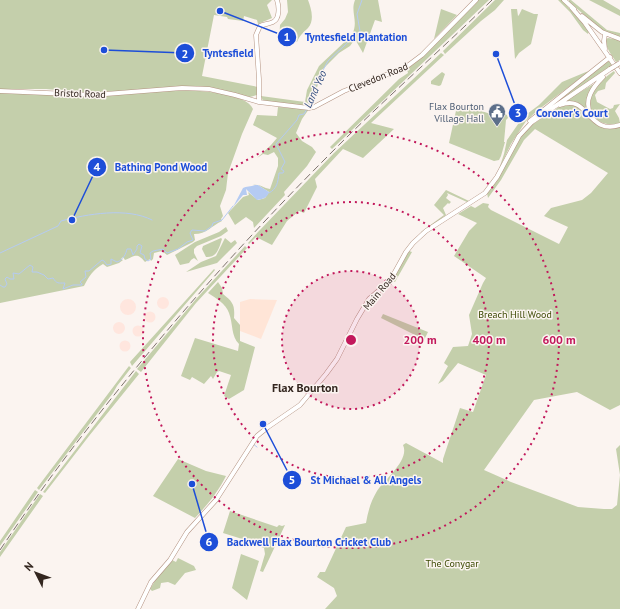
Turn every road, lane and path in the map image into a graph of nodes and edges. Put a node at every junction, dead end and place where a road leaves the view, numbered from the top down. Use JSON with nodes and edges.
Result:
{"nodes":[{"id":1,"x":277,"y":0,"type":"edge"},
{"id":2,"x":476,"y":0,"type":"edge"},
{"id":3,"x":564,"y":0,"type":"edge"},
{"id":4,"x":572,"y":8,"type":"junction"},
{"id":5,"x":597,"y":29,"type":"junction"},
{"id":6,"x":605,"y":34,"type":"junction"},
{"id":7,"x":620,"y":39,"type":"edge"},
{"id":8,"x":601,"y":46,"type":"junction"},
{"id":9,"x":606,"y":52,"type":"junction"},
{"id":10,"x":610,"y":57,"type":"junction"},
{"id":11,"x":620,"y":63,"type":"edge"},
{"id":12,"x":610,"y":69,"type":"junction"},
{"id":13,"x":620,"y":73,"type":"edge"},
{"id":14,"x":0,"y":91,"type":"edge"},
{"id":15,"x":259,"y":102,"type":"junction"},
{"id":16,"x":551,"y":109,"type":"junction"},
{"id":17,"x":595,"y":122,"type":"junction"},
{"id":18,"x":620,"y":125,"type":"edge"},
{"id":19,"x":524,"y":129,"type":"junction"},
{"id":20,"x":138,"y":609,"type":"edge"}],
"edges":[{"from":1,"to":15,"type":"main road"},
{"from":2,"to":15,"type":"main road","name":"Clevedon Road"},
{"from":3,"to":4,"type":"main road"},
{"from":4,"to":5,"type":"main road"},
{"from":4,"to":8,"type":"main road"},
{"from":5,"to":6,"type":"main road"},
{"from":5,"to":8,"type":"main road"},
{"from":6,"to":7,"type":"main road"},
{"from":6,"to":9,"type":"main road"},
{"from":8,"to":9,"type":"main road"},
{"from":9,"to":10,"type":"main road"},
{"from":10,"to":13,"type":"main road"},
{"from":10,"to":19,"type":"main road"},
{"from":11,"to":12,"type":"main road","bridge":true},
{"from":12,"to":16,"type":"main road"},
{"from":12,"to":17,"type":"main road"},
{"from":14,"to":15,"type":"main road","name":"Bristol Road"},
{"from":16,"to":17,"type":"main road"},
{"from":16,"to":19,"type":"main road"},
{"from":17,"to":18,"type":"main road"},
{"from":19,"to":20,"type":"main road","name":"Main Road"}]}
